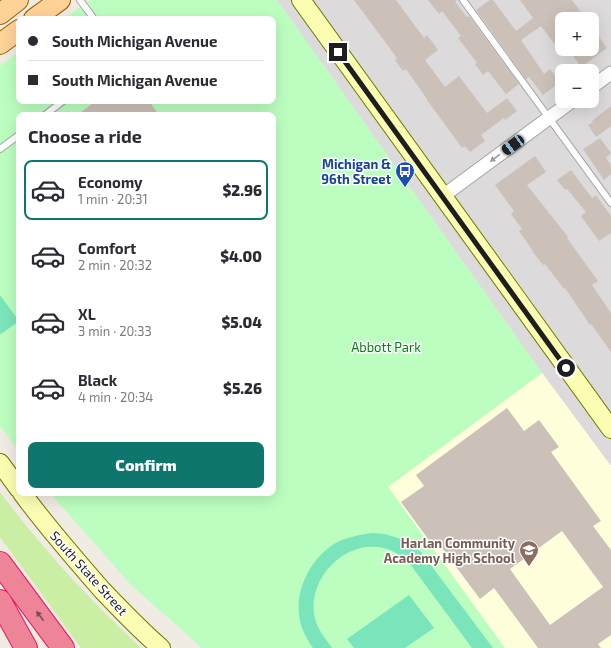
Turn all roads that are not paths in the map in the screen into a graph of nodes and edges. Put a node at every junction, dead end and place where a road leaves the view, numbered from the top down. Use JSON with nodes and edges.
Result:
{"nodes":[{"id":1,"x":18,"y":0,"type":"edge"},
{"id":2,"x":60,"y":0,"type":"edge"},
{"id":3,"x":80,"y":0,"type":"edge"},
{"id":4,"x":301,"y":0,"type":"edge"},
{"id":5,"x":463,"y":0,"type":"edge"},
{"id":6,"x":0,"y":14,"type":"edge"},
{"id":7,"x":38,"y":16,"type":"edge"},
{"id":8,"x":92,"y":16,"type":"edge"},
{"id":9,"x":611,"y":73,"type":"edge"},
{"id":10,"x":599,"y":82,"type":"edge"},
{"id":11,"x":59,"y":104,"type":"edge"},
{"id":12,"x":563,"y":108,"type":"edge"},
{"id":13,"x":49,"y":112,"type":"edge"},
{"id":14,"x":549,"y":118,"type":"junction"},
{"id":15,"x":16,"y":136,"type":"edge"},
{"id":16,"x":0,"y":149,"type":"edge"},
{"id":17,"x":443,"y":196,"type":"junction"},
{"id":18,"x":611,"y":203,"type":"edge"},
{"id":19,"x":611,"y":429,"type":"edge"},
{"id":20,"x":0,"y":463,"type":"edge"},
{"id":21,"x":16,"y":485,"type":"edge"},
{"id":22,"x":24,"y":496,"type":"edge"},
{"id":23,"x":0,"y":563,"type":"edge"},
{"id":24,"x":0,"y":601,"type":"edge"},
{"id":25,"x":26,"y":648,"type":"edge"},
{"id":26,"x":63,"y":648,"type":"edge"},
{"id":27,"x":160,"y":648,"type":"edge"}],
"edges":[{"from":1,"to":6,"type":"main road"},
{"from":2,"to":7,"type":"main road"},
{"from":3,"to":8,"type":"lane"},
{"from":4,"to":17,"type":"main road"},
{"from":5,"to":14,"type":"lane"},
{"from":9,"to":10,"type":"street"},
{"from":11,"to":13,"type":"lane"},
{"from":12,"to":14,"type":"street"},
{"from":14,"to":17,"type":"street","one_way":true},
{"from":14,"to":18,"type":"lane"},
{"from":15,"to":16,"type":"lane"},
{"from":17,"to":19,"type":"main road"},
{"from":20,"to":21,"type":"main road"},
{"from":22,"to":27,"type":"main road","name":"South State Street"},
{"from":26,"to":23,"type":"highway","one_way":true},
{"from":24,"to":25,"type":"highway"}]}
